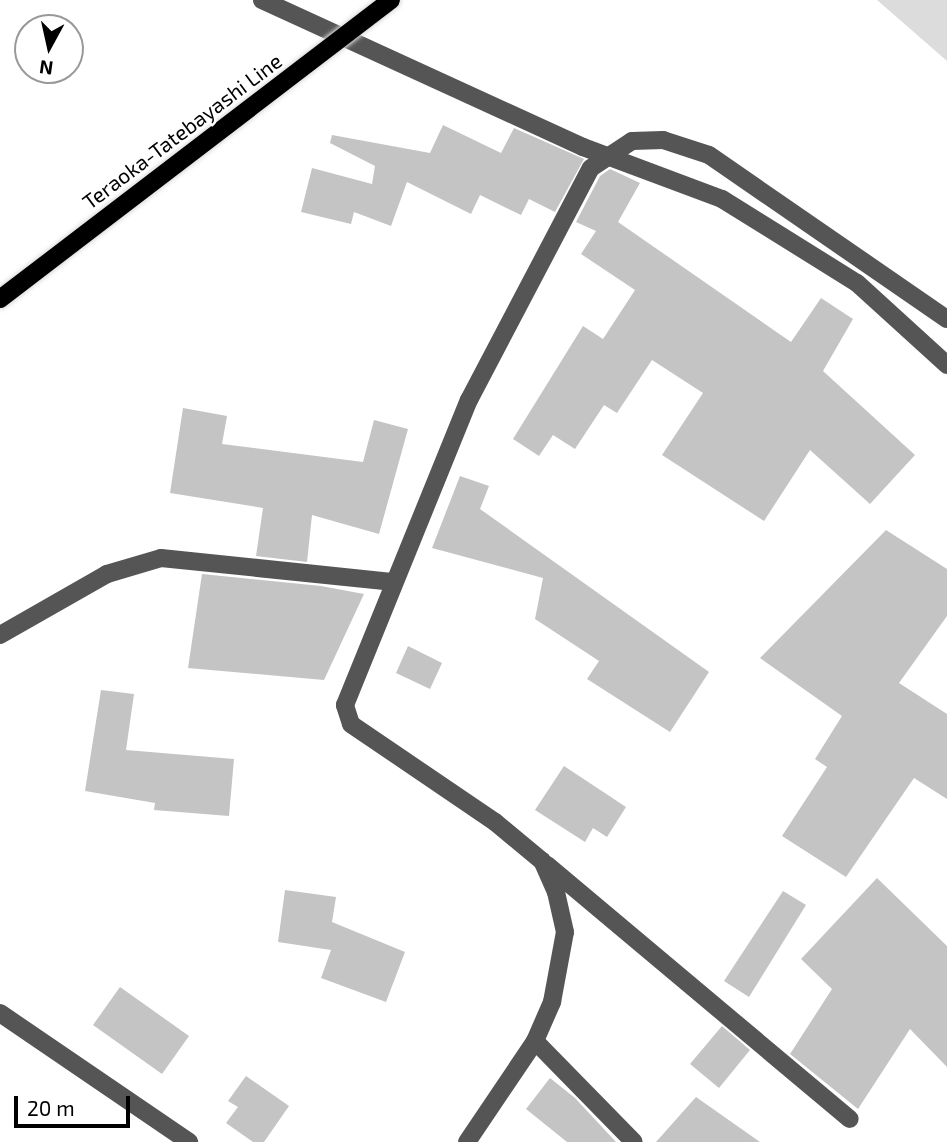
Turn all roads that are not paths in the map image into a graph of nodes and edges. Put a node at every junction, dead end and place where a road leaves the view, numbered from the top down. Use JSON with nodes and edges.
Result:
{"nodes":[{"id":1,"x":262,"y":0,"type":"edge"},
{"id":2,"x":391,"y":0,"type":"edge"},
{"id":3,"x":606,"y":156,"type":"junction"},
{"id":4,"x":0,"y":299,"type":"edge"},
{"id":5,"x":947,"y":319,"type":"edge"},
{"id":6,"x":947,"y":365,"type":"edge"},
{"id":7,"x":392,"y":582,"type":"junction"},
{"id":8,"x":0,"y":635,"type":"edge"},
{"id":9,"x":542,"y":861,"type":"junction"},
{"id":10,"x":0,"y":1013,"type":"edge"},
{"id":11,"x":535,"y":1041,"type":"junction"},
{"id":12,"x":850,"y":1119,"type":"dead end"},
{"id":13,"x":189,"y":1142,"type":"edge"},
{"id":14,"x":467,"y":1142,"type":"edge"},
{"id":15,"x":634,"y":1142,"type":"edge"}],
"edges":[{"from":1,"to":3,"type":"street"},
{"from":2,"to":4,"type":"main road","name":"Teraoka-Tatebayashi Line","bridge":true},
{"from":3,"to":5,"type":"street"},
{"from":3,"to":6,"type":"street"},
{"from":3,"to":7,"type":"street"},
{"from":7,"to":8,"type":"street"},
{"from":7,"to":9,"type":"street"},
{"from":9,"to":11,"type":"street"},
{"from":9,"to":12,"type":"street"},
{"from":10,"to":13,"type":"street"},
{"from":11,"to":14,"type":"street"},
{"from":11,"to":15,"type":"street"}]}
